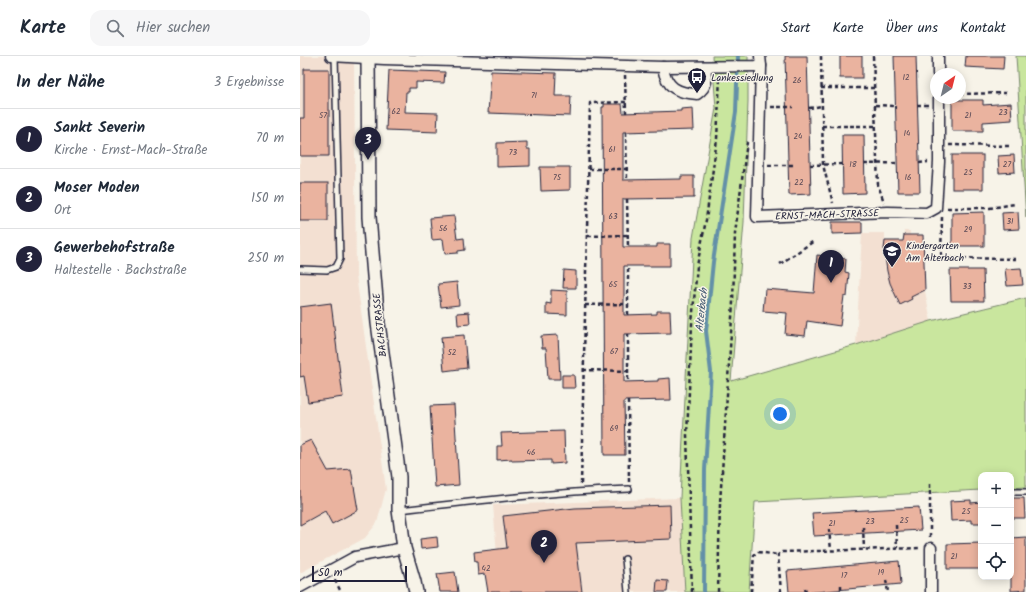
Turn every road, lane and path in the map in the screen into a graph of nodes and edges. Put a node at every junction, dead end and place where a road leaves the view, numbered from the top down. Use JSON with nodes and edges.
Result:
{"nodes":[{"id":1,"x":331,"y":56,"type":"edge"},
{"id":2,"x":335,"y":56,"type":"edge"},
{"id":3,"x":821,"y":56,"type":"edge"},
{"id":4,"x":873,"y":56,"type":"edge"},
{"id":5,"x":938,"y":56,"type":"edge"},
{"id":6,"x":368,"y":57,"type":"edge"},
{"id":7,"x":597,"y":60,"type":"edge"},
{"id":8,"x":761,"y":61,"type":"edge"},
{"id":9,"x":625,"y":66,"type":"junction"},
{"id":10,"x":663,"y":67,"type":"junction"},
{"id":11,"x":706,"y":67,"type":"junction"},
{"id":12,"x":938,"y":68,"type":"edge"},
{"id":13,"x":722,"y":69,"type":"junction"},
{"id":14,"x":821,"y":88,"type":"junction"},
{"id":15,"x":874,"y":88,"type":"junction"},
{"id":16,"x":1007,"y":93,"type":"dead end"},
{"id":17,"x":966,"y":94,"type":"edge"},
{"id":18,"x":626,"y":102,"type":"junction"},
{"id":19,"x":939,"y":104,"type":"edge"},
{"id":20,"x":875,"y":105,"type":"junction"},
{"id":21,"x":822,"y":106,"type":"junction"},
{"id":22,"x":895,"y":106,"type":"dead end"},
{"id":23,"x":760,"y":107,"type":"junction"},
{"id":24,"x":793,"y":108,"type":"dead end"},
{"id":25,"x":809,"y":108,"type":"dead end"},
{"id":26,"x":626,"y":112,"type":"dead end"},
{"id":27,"x":822,"y":126,"type":"junction"},
{"id":28,"x":876,"y":126,"type":"junction"},
{"id":29,"x":626,"y":132,"type":"dead end"},
{"id":30,"x":747,"y":136,"type":"dead end"},
{"id":31,"x":939,"y":145,"type":"junction"},
{"id":32,"x":1011,"y":146,"type":"dead end"},
{"id":33,"x":877,"y":163,"type":"junction"},
{"id":34,"x":897,"y":163,"type":"dead end"},
{"id":35,"x":842,"y":164,"type":"dead end"},
{"id":36,"x":864,"y":164,"type":"dead end"},
{"id":37,"x":766,"y":165,"type":"dead end"},
{"id":38,"x":796,"y":165,"type":"dead end"},
{"id":39,"x":810,"y":165,"type":"dead end"},
{"id":40,"x":823,"y":165,"type":"junction"},
{"id":41,"x":589,"y":169,"type":"junction"},
{"id":42,"x":626,"y":169,"type":"junction"},
{"id":43,"x":627,"y":180,"type":"dead end"},
{"id":44,"x":627,"y":199,"type":"dead end"},
{"id":45,"x":1015,"y":204,"type":"dead end"},
{"id":46,"x":939,"y":208,"type":"junction"},
{"id":47,"x":888,"y":212,"type":"junction"},
{"id":48,"x":835,"y":214,"type":"junction"},
{"id":49,"x":628,"y":235,"type":"junction"},
{"id":50,"x":588,"y":236,"type":"junction"},
{"id":51,"x":814,"y":241,"type":"dead end"},
{"id":52,"x":628,"y":247,"type":"dead end"},
{"id":53,"x":1019,"y":259,"type":"dead end"},
{"id":54,"x":780,"y":264,"type":"dead end"},
{"id":55,"x":628,"y":266,"type":"dead end"},
{"id":56,"x":300,"y":269,"type":"edge"},
{"id":57,"x":628,"y":304,"type":"junction"},
{"id":58,"x":585,"y":305,"type":"junction"},
{"id":59,"x":628,"y":314,"type":"dead end"},
{"id":60,"x":628,"y":334,"type":"dead end"},
{"id":61,"x":583,"y":370,"type":"junction"},
{"id":62,"x":628,"y":371,"type":"junction"},
{"id":63,"x":628,"y":382,"type":"dead end"},
{"id":64,"x":628,"y":401,"type":"dead end"},
{"id":65,"x":930,"y":484,"type":"dead end"},
{"id":66,"x":629,"y":489,"type":"joint"},
{"id":67,"x":581,"y":491,"type":"junction"},
{"id":68,"x":1014,"y":492,"type":"edge"},
{"id":69,"x":1026,"y":492,"type":"edge"},
{"id":70,"x":399,"y":510,"type":"junction"},
{"id":71,"x":896,"y":525,"type":"dead end"},
{"id":72,"x":863,"y":527,"type":"dead end"},
{"id":73,"x":830,"y":529,"type":"dead end"},
{"id":74,"x":404,"y":548,"type":"junction"},
{"id":75,"x":931,"y":548,"type":"junction"},
{"id":76,"x":897,"y":549,"type":"junction"},
{"id":77,"x":831,"y":550,"type":"junction"},
{"id":78,"x":864,"y":550,"type":"junction"},
{"id":79,"x":778,"y":555,"type":"junction"},
{"id":80,"x":625,"y":559,"type":"dead end"},
{"id":81,"x":886,"y":580,"type":"dead end"},
{"id":82,"x":841,"y":585,"type":"dead end"},
{"id":83,"x":300,"y":588,"type":"edge"},
{"id":84,"x":805,"y":588,"type":"dead end"},
{"id":85,"x":416,"y":592,"type":"edge"},
{"id":86,"x":628,"y":592,"type":"edge"},
{"id":87,"x":692,"y":592,"type":"edge"},
{"id":88,"x":718,"y":592,"type":"edge"},
{"id":89,"x":751,"y":592,"type":"edge"},
{"id":90,"x":781,"y":592,"type":"edge"},
{"id":91,"x":806,"y":592,"type":"edge"},
{"id":92,"x":841,"y":592,"type":"edge"},
{"id":93,"x":888,"y":592,"type":"edge"},
{"id":94,"x":931,"y":592,"type":"edge"}],
"edges":[{"from":1,"to":2,"type":"street"},
{"from":2,"to":6,"type":"street"},
{"from":2,"to":56,"type":"lane"},
{"from":3,"to":14,"type":"path"},
{"from":4,"to":15,"type":"path"},
{"from":5,"to":12,"type":"street"},
{"from":6,"to":7,"type":"street"},
{"from":6,"to":70,"type":"street","name":"BACHSTRASSE"},
{"from":7,"to":9,"type":"street"},
{"from":8,"to":13,"type":"street"},
{"from":8,"to":23,"type":"street","name":"ERNST-MACH-STRASSE"},
{"from":9,"to":10,"type":"street"},
{"from":9,"to":18,"type":"path"},
{"from":10,"to":11,"type":"street"},
{"from":10,"to":11,"type":"street"},
{"from":11,"to":13,"type":"street"},
{"from":13,"to":87,"type":"path"},
{"from":14,"to":15,"type":"path"},
{"from":14,"to":21,"type":"path"},
{"from":15,"to":20,"type":"path"},
{"from":16,"to":17,"type":"path"},
{"from":18,"to":26,"type":"path"},
{"from":18,"to":41,"type":"path"},
{"from":19,"to":31,"type":"street"},
{"from":20,"to":22,"type":"path"},
{"from":20,"to":28,"type":"path"},
{"from":21,"to":25,"type":"path"},
{"from":21,"to":27,"type":"path"},
{"from":23,"to":24,"type":"path"},
{"from":23,"to":48,"type":"street","name":"ERNST-MACH-STRASSE"},
{"from":27,"to":28,"type":"path"},
{"from":27,"to":40,"type":"path"},
{"from":28,"to":33,"type":"path"},
{"from":29,"to":42,"type":"path"},
{"from":30,"to":88,"type":"path"},
{"from":31,"to":32,"type":"path"},
{"from":31,"to":46,"type":"street"},
{"from":33,"to":34,"type":"path"},
{"from":33,"to":36,"type":"path"},
{"from":33,"to":47,"type":"path"},
{"from":35,"to":40,"type":"path"},
{"from":37,"to":38,"type":"path"},
{"from":39,"to":40,"type":"path"},
{"from":40,"to":48,"type":"path"},
{"from":41,"to":42,"type":"path"},
{"from":41,"to":50,"type":"path"},
{"from":42,"to":43,"type":"path"},
{"from":44,"to":49,"type":"path"},
{"from":45,"to":46,"type":"path"},
{"from":46,"to":47,"type":"street","name":"ERNST-MACH-STRASSE"},
{"from":46,"to":53,"type":"path"},
{"from":47,"to":48,"type":"street","name":"ERNST-MACH-STRASSE"},
{"from":49,"to":50,"type":"path"},
{"from":49,"to":52,"type":"path"},
{"from":50,"to":58,"type":"path"},
{"from":51,"to":54,"type":"path"},
{"from":55,"to":57,"type":"path"},
{"from":57,"to":58,"type":"path"},
{"from":57,"to":59,"type":"path"},
{"from":58,"to":61,"type":"path"},
{"from":60,"to":62,"type":"path"},
{"from":61,"to":62,"type":"path"},
{"from":61,"to":67,"type":"path"},
{"from":62,"to":63,"type":"path"},
{"from":64,"to":66,"type":"path"},
{"from":65,"to":75,"type":"path"},
{"from":66,"to":67,"type":"lane"},
{"from":67,"to":70,"type":"lane"},
{"from":68,"to":69,"type":"lane"},
{"from":70,"to":74,"type":"street","name":"BACHSTRASSE"},
{"from":71,"to":76,"type":"path"},
{"from":72,"to":78,"type":"path"},
{"from":73,"to":77,"type":"path"},
{"from":74,"to":83,"type":"street"},
{"from":74,"to":85,"type":"street","name":"BACHSTRASSE"},
{"from":75,"to":76,"type":"path"},
{"from":75,"to":94,"type":"street"},
{"from":76,"to":78,"type":"path"},
{"from":77,"to":78,"type":"path"},
{"from":77,"to":79,"type":"path"},
{"from":79,"to":89,"type":"path"},
{"from":79,"to":90,"type":"path"},
{"from":80,"to":86,"type":"lane"},
{"from":81,"to":93,"type":"path"},
{"from":82,"to":92,"type":"path"},
{"from":84,"to":91,"type":"path"}]}
